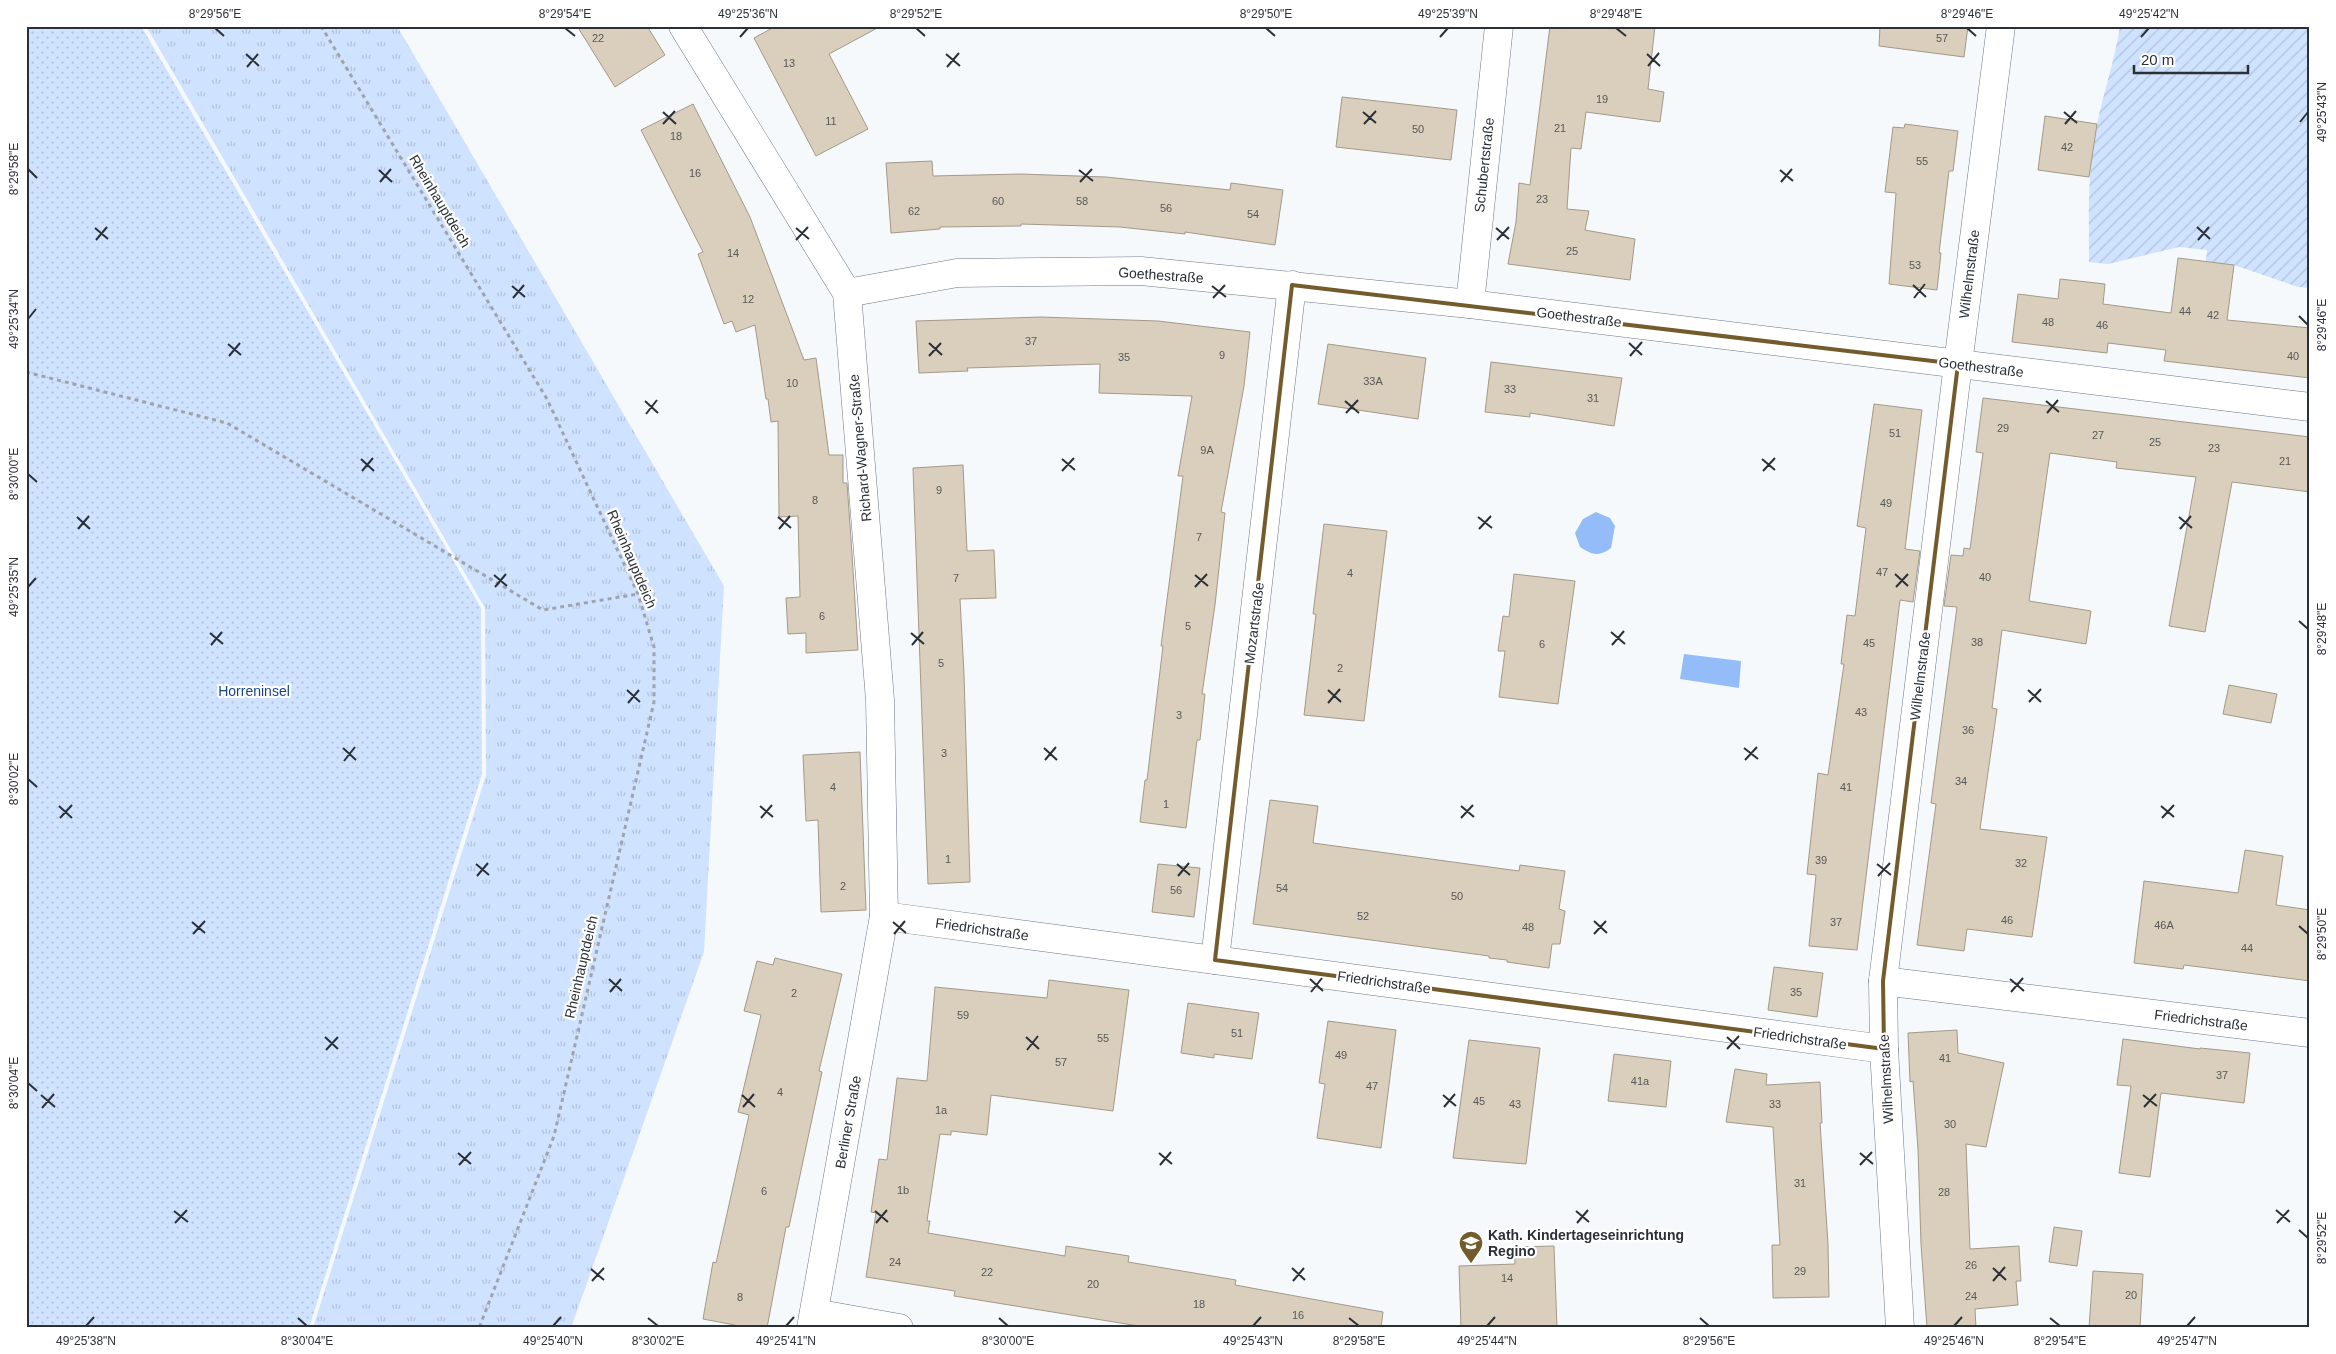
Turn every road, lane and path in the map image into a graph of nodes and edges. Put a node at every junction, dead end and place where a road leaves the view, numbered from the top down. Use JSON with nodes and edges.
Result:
{"nodes":[{"id":1,"x":321,"y":26,"type":"edge"},
{"id":2,"x":683,"y":26,"type":"edge"},
{"id":3,"x":1498,"y":26,"type":"edge"},
{"id":4,"x":2001,"y":26,"type":"edge"},
{"id":5,"x":1292,"y":285,"type":"junction"},
{"id":6,"x":847,"y":293,"type":"junction"},
{"id":7,"x":1470,"y":304,"type":"junction"},
{"id":8,"x":1958,"y":364,"type":"junction"},
{"id":9,"x":26,"y":372,"type":"edge"},
{"id":10,"x":2310,"y":407,"type":"edge"},
{"id":11,"x":638,"y":594,"type":"junction"},
{"id":12,"x":884,"y":916,"type":"junction"},
{"id":13,"x":1214,"y":960,"type":"junction"},
{"id":14,"x":1883,"y":981,"type":"junction"},
{"id":15,"x":2310,"y":1033,"type":"edge"},
{"id":16,"x":1884,"y":1049,"type":"junction"},
{"id":17,"x":813,"y":1320,"type":"edge"},
{"id":18,"x":479,"y":1328,"type":"edge"},
{"id":19,"x":899,"y":1328,"type":"edge"},
{"id":20,"x":1900,"y":1328,"type":"edge"}],
"edges":[{"from":1,"to":11,"type":"path","name":"Rheinhauptdeich"},
{"from":2,"to":6,"type":"street","name":"Richard-Wagner-Straße"},
{"from":3,"to":7,"type":"street","name":"Schubertstraße"},
{"from":4,"to":8,"type":"street","name":"Wilhelmstraße"},
{"from":5,"to":6,"type":"street","name":"Goethestraße"},
{"from":5,"to":7,"type":"street","name":"Goethestraße"},
{"from":5,"to":13,"type":"street","name":"Mozartstraße"},
{"from":6,"to":12,"type":"street","name":"Richard-Wagner-Straße"},
{"from":7,"to":8,"type":"street","name":"Goethestraße"},
{"from":8,"to":10,"type":"street","name":"Goethestraße"},
{"from":8,"to":14,"type":"street","name":"Wilhelmstraße"},
{"from":9,"to":11,"type":"path"},
{"from":11,"to":18,"type":"path","name":"Rheinhauptdeich"},
{"from":12,"to":13,"type":"street","name":"Friedrichstraße"},
{"from":12,"to":17,"type":"street","name":"Berliner Straße"},
{"from":13,"to":16,"type":"street","name":"Friedrichstraße"},
{"from":14,"to":15,"type":"street","name":"Friedrichstraße"},
{"from":14,"to":16,"type":"street","name":"Wilhelmstraße"},
{"from":16,"to":20,"type":"street","name":"Wilhelmstraße"},
{"from":17,"to":19,"type":"street"}]}
